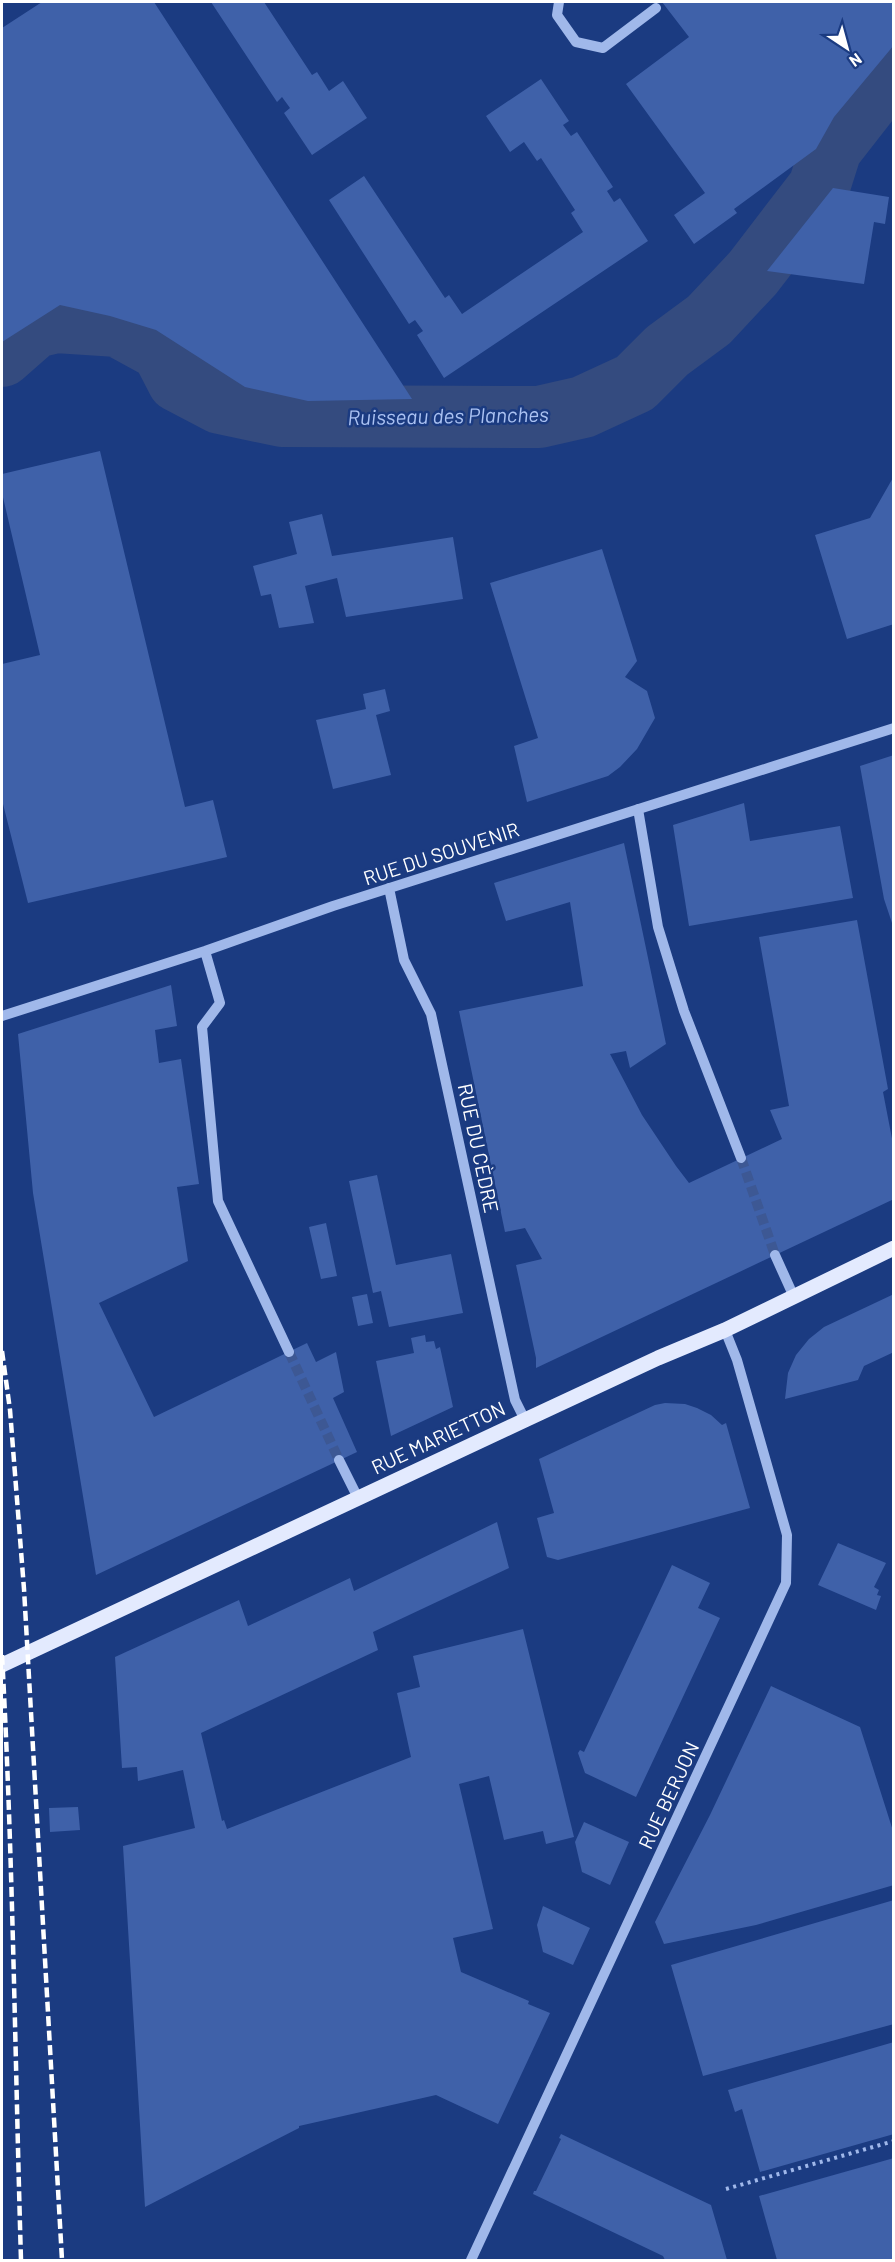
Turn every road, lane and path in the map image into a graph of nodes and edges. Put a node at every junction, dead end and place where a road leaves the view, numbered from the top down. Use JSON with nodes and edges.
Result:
{"nodes":[{"id":1,"x":559,"y":2,"type":"edge"},
{"id":2,"x":656,"y":8,"type":"dead end"},
{"id":3,"x":894,"y":728,"type":"edge"},
{"id":4,"x":638,"y":809,"type":"junction"},
{"id":5,"x":388,"y":888,"type":"junction"},
{"id":6,"x":205,"y":951,"type":"junction"},
{"id":7,"x":2,"y":1016,"type":"edge"},
{"id":8,"x":741,"y":1158,"type":"tunnel mouth"},
{"id":9,"x":894,"y":1248,"type":"edge"},
{"id":10,"x":775,"y":1255,"type":"tunnel mouth"},
{"id":11,"x":794,"y":1297,"type":"junction"},
{"id":12,"x":725,"y":1330,"type":"junction"},
{"id":13,"x":289,"y":1352,"type":"tunnel mouth"},
{"id":14,"x":525,"y":1419,"type":"junction"},
{"id":15,"x":339,"y":1460,"type":"tunnel mouth"},
{"id":16,"x":358,"y":1498,"type":"junction"},
{"id":17,"x":2,"y":1665,"type":"edge"},
{"id":18,"x":894,"y":2141,"type":"edge"},
{"id":19,"x":726,"y":2189,"type":"dead end"},
{"id":20,"x":471,"y":2260,"type":"edge"}],
"edges":[{"from":1,"to":2,"type":"street"},
{"from":3,"to":4,"type":"street","name":"RUE DU SOUVENIR"},
{"from":4,"to":5,"type":"street","name":"RUE DU SOUVENIR"},
{"from":4,"to":8,"type":"street"},
{"from":5,"to":6,"type":"street","name":"RUE DU SOUVENIR"},
{"from":5,"to":14,"type":"street","name":"RUE DU CÈDRE"},
{"from":6,"to":7,"type":"street","name":"RUE DU SOUVENIR"},
{"from":6,"to":13,"type":"street"},
{"from":9,"to":11,"type":"main road","name":"RUE MARIETTON"},
{"from":10,"to":11,"type":"street"},
{"from":11,"to":12,"type":"main road","name":"RUE MARIETTON"},
{"from":12,"to":14,"type":"main road","name":"RUE MARIETTON"},
{"from":12,"to":20,"type":"street","name":"RUE BERJON"},
{"from":14,"to":16,"type":"main road","name":"RUE MARIETTON"},
{"from":15,"to":16,"type":"street"},
{"from":16,"to":17,"type":"main road","name":"RUE MARIETTON"},
{"from":18,"to":19,"type":"path"}]}
